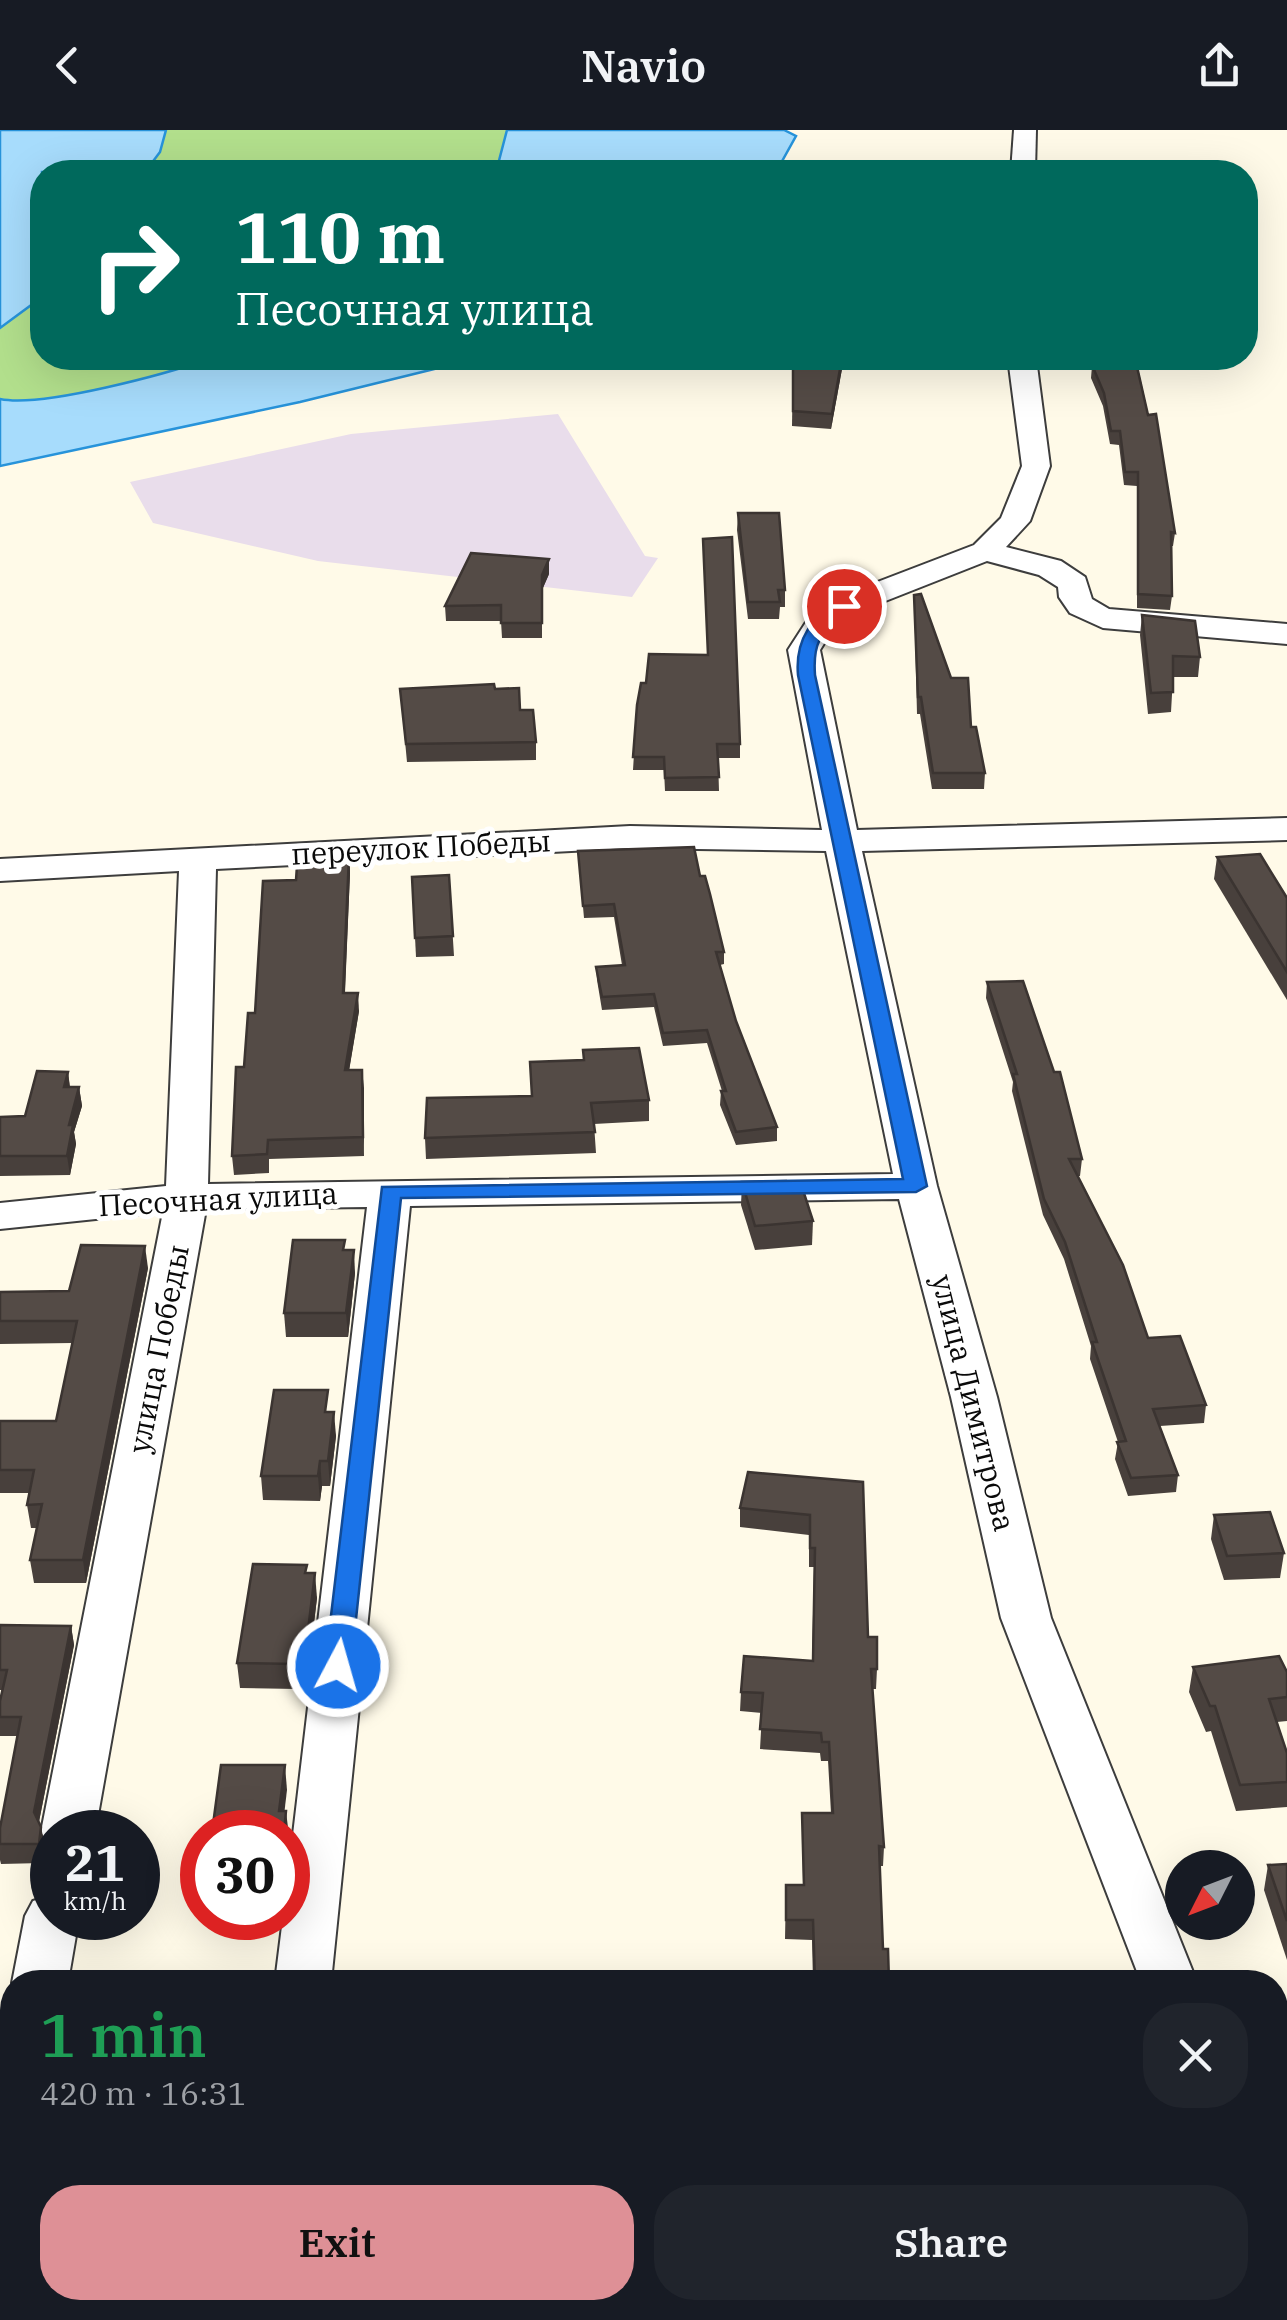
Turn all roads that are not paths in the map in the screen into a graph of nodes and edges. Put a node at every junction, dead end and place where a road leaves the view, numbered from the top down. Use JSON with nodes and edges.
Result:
{"nodes":[{"id":1,"x":1025,"y":130,"type":"edge"},
{"id":2,"x":1023,"y":160,"type":"edge"},
{"id":3,"x":1024,"y":370,"type":"edge"},
{"id":4,"x":985,"y":551,"type":"junction"},
{"id":5,"x":1287,"y":634,"type":"edge"},
{"id":6,"x":840,"y":824,"type":"junction"},
{"id":7,"x":1283,"y":834,"type":"edge"},
{"id":8,"x":198,"y":859,"type":"junction"},
{"id":9,"x":0,"y":870,"type":"edge"},
{"id":10,"x":916,"y":1186,"type":"junction"},
{"id":11,"x":390,"y":1192,"type":"junction"},
{"id":12,"x":187,"y":1197,"type":"junction"},
{"id":13,"x":0,"y":1216,"type":"edge"},
{"id":14,"x":72,"y":1810,"type":"edge"},
{"id":15,"x":48,"y":1940,"type":"edge"},
{"id":16,"x":42,"y":1970,"type":"edge"},
{"id":17,"x":304,"y":1970,"type":"edge"},
{"id":18,"x":1164,"y":1970,"type":"edge"}],
"edges":[{"from":1,"to":2,"type":"street"},
{"from":3,"to":4,"type":"street"},
{"from":4,"to":5,"type":"street"},
{"from":4,"to":6,"type":"street","name":"улица Димитрова"},
{"from":6,"to":7,"type":"street","name":"переулок Победы"},
{"from":6,"to":8,"type":"street","name":"переулок Победы"},
{"from":6,"to":10,"type":"street","name":"улица Димитрова"},
{"from":8,"to":9,"type":"street","name":"переулок Победы"},
{"from":8,"to":12,"type":"street","name":"улица Победы"},
{"from":10,"to":11,"type":"street","name":"Песочная улица"},
{"from":10,"to":18,"type":"street","name":"улица Димитрова"},
{"from":11,"to":12,"type":"street","name":"Песочная улица"},
{"from":11,"to":17,"type":"street"},
{"from":12,"to":13,"type":"street","name":"Песочная улица"},
{"from":12,"to":14,"type":"street","name":"улица Победы"},
{"from":15,"to":16,"type":"street"}]}
